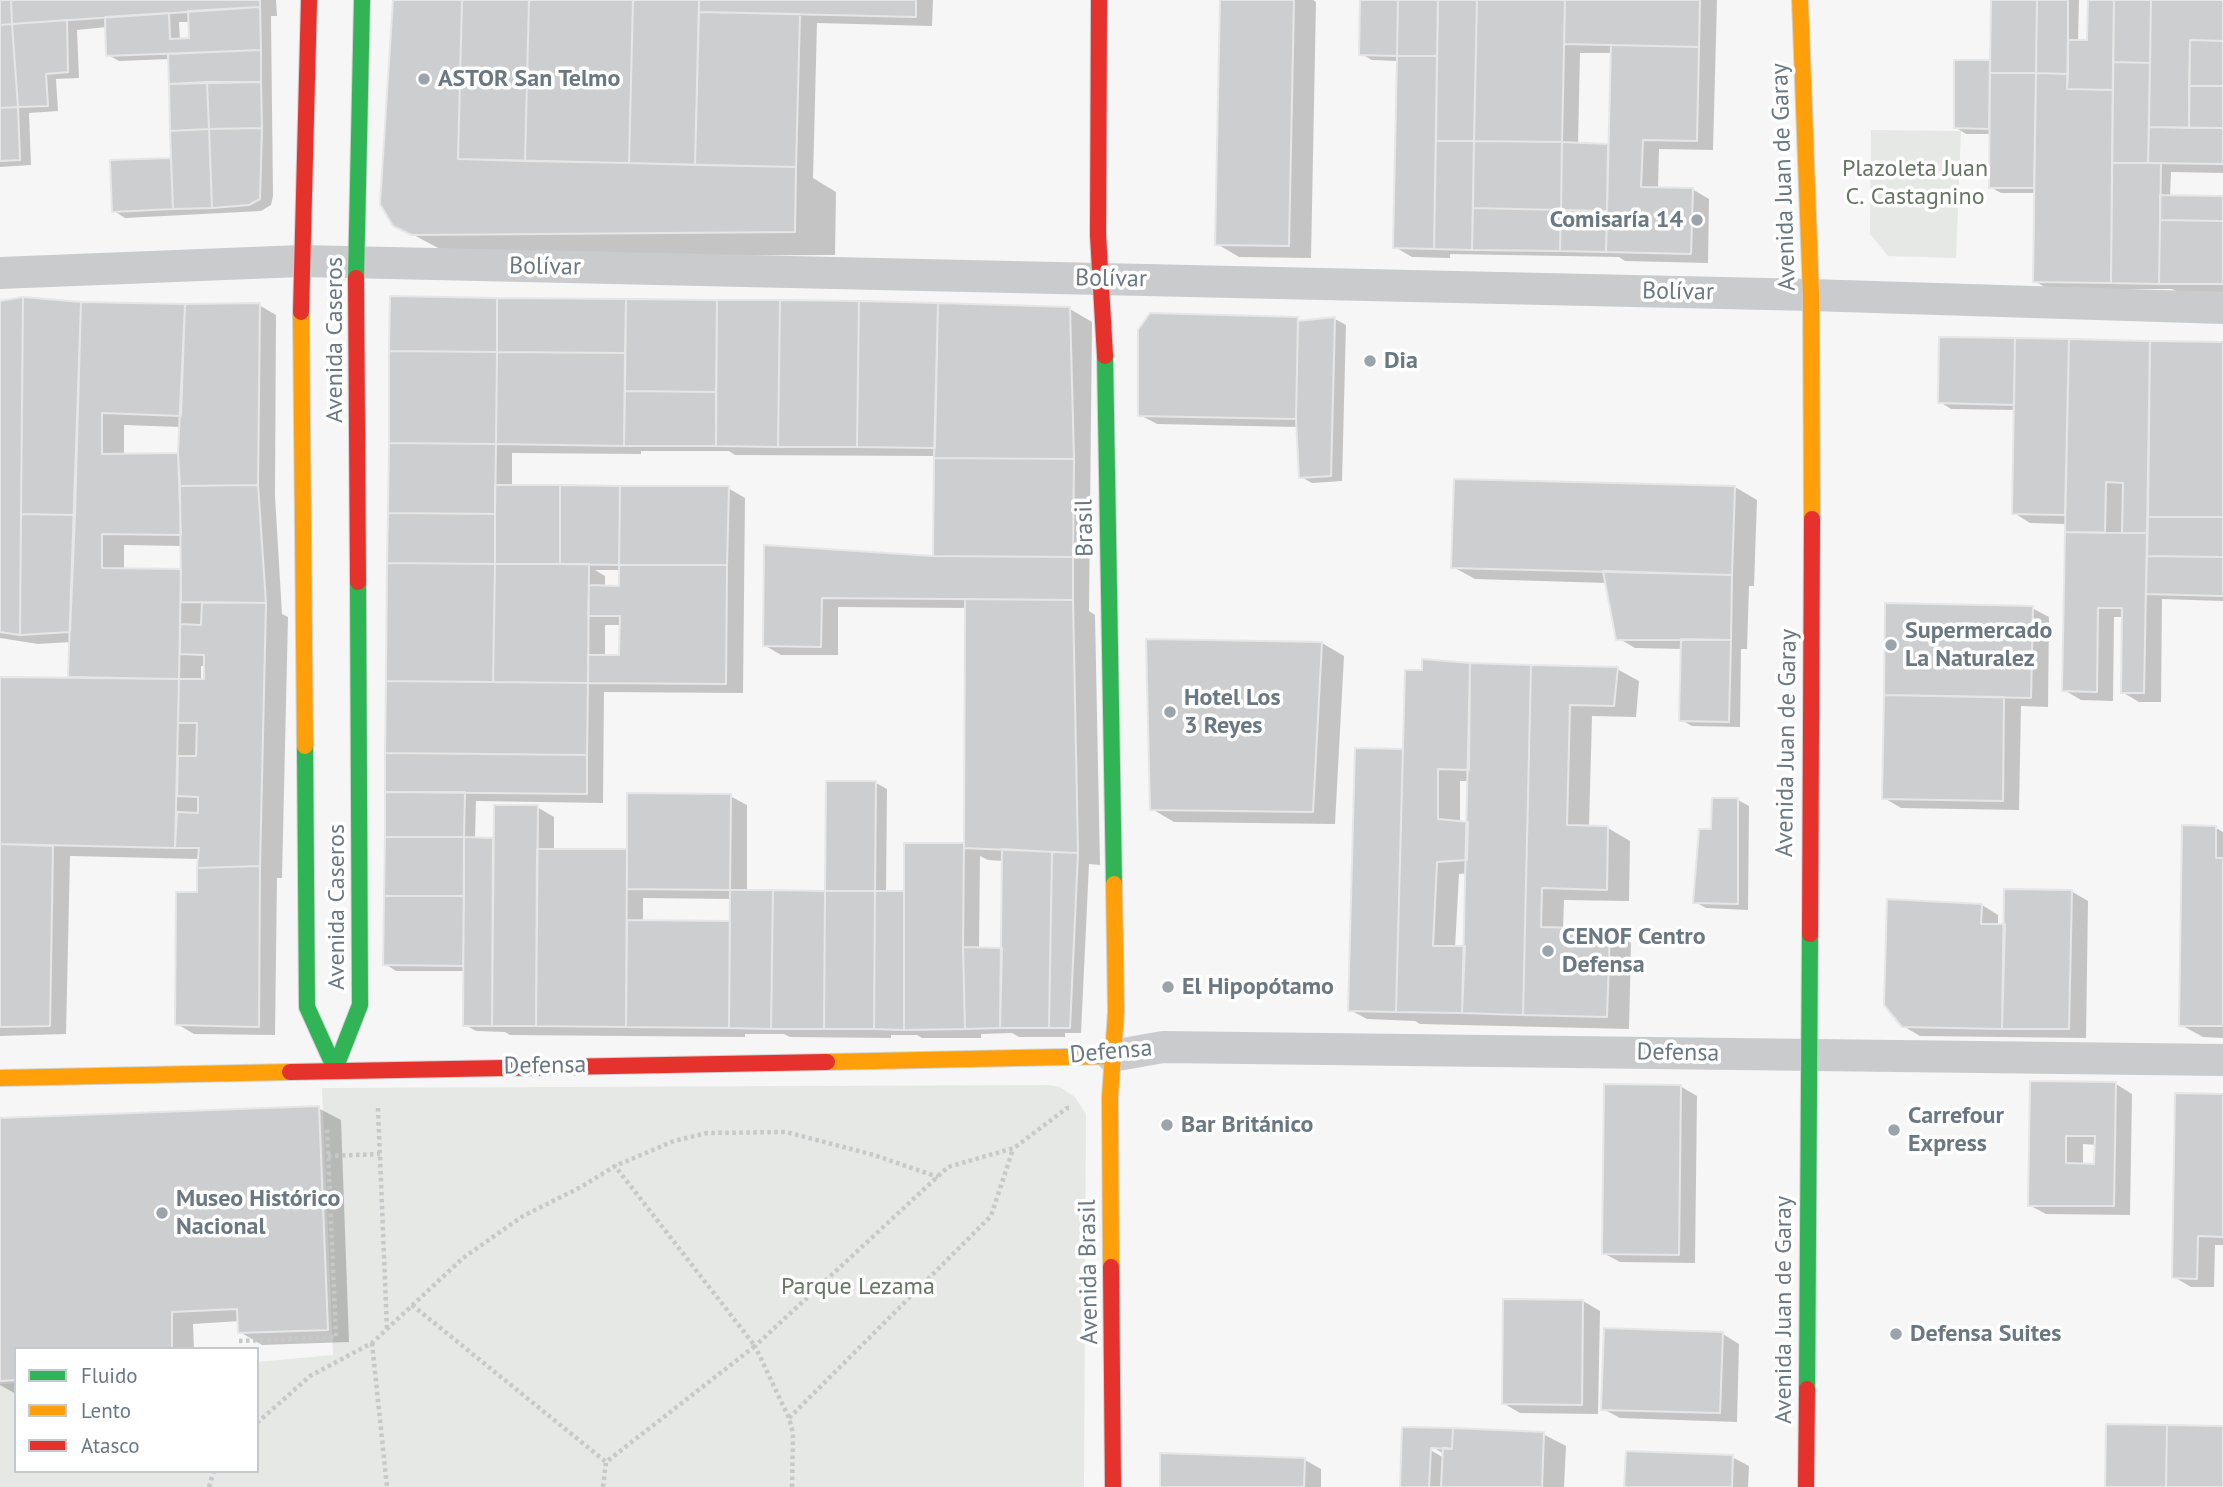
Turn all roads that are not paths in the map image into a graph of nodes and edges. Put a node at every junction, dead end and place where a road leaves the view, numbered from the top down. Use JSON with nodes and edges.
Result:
{"nodes":[{"id":1,"x":309,"y":0,"type":"edge"},
{"id":2,"x":362,"y":0,"type":"edge"},
{"id":3,"x":1099,"y":0,"type":"edge"},
{"id":4,"x":1800,"y":0,"type":"edge"},
{"id":5,"x":301,"y":261,"type":"junction"},
{"id":6,"x":356,"y":263,"type":"junction"},
{"id":7,"x":0,"y":273,"type":"edge"},
{"id":8,"x":1101,"y":279,"type":"junction"},
{"id":9,"x":1811,"y":295,"type":"junction"},
{"id":10,"x":2223,"y":308,"type":"edge"},
{"id":11,"x":1807,"y":1054,"type":"junction"},
{"id":12,"x":1112,"y":1056,"type":"junction"},
{"id":13,"x":2223,"y":1060,"type":"edge"},
{"id":14,"x":335,"y":1069,"type":"junction"},
{"id":15,"x":0,"y":1078,"type":"edge"},
{"id":16,"x":1113,"y":1487,"type":"edge"},
{"id":17,"x":1806,"y":1487,"type":"edge"}],
"edges":[{"from":1,"to":5,"type":"main road","name":"Avenida Caseros"},
{"from":2,"to":6,"type":"main road","name":"Avenida Caseros"},
{"from":3,"to":8,"type":"main road","name":"Brasil"},
{"from":4,"to":9,"type":"main road","name":"Avenida Juan de Garay"},
{"from":5,"to":6,"type":"street","name":"Bolívar"},
{"from":5,"to":7,"type":"street","name":"Bolívar"},
{"from":5,"to":14,"type":"main road","name":"Avenida Caseros"},
{"from":6,"to":8,"type":"street","name":"Bolívar"},
{"from":6,"to":14,"type":"main road","name":"Avenida Caseros"},
{"from":8,"to":9,"type":"street","name":"Bolívar"},
{"from":8,"to":12,"type":"main road","name":"Brasil"},
{"from":9,"to":10,"type":"street","name":"Bolívar"},
{"from":9,"to":11,"type":"main road","name":"Avenida Juan de Garay"},
{"from":11,"to":12,"type":"street","name":"Defensa"},
{"from":11,"to":13,"type":"street","name":"Defensa"},
{"from":11,"to":17,"type":"main road","name":"Avenida Juan de Garay"},
{"from":12,"to":14,"type":"main road","name":"Defensa"},
{"from":12,"to":16,"type":"main road","name":"Avenida Brasil"},
{"from":14,"to":15,"type":"main road","name":"Defensa"}]}
